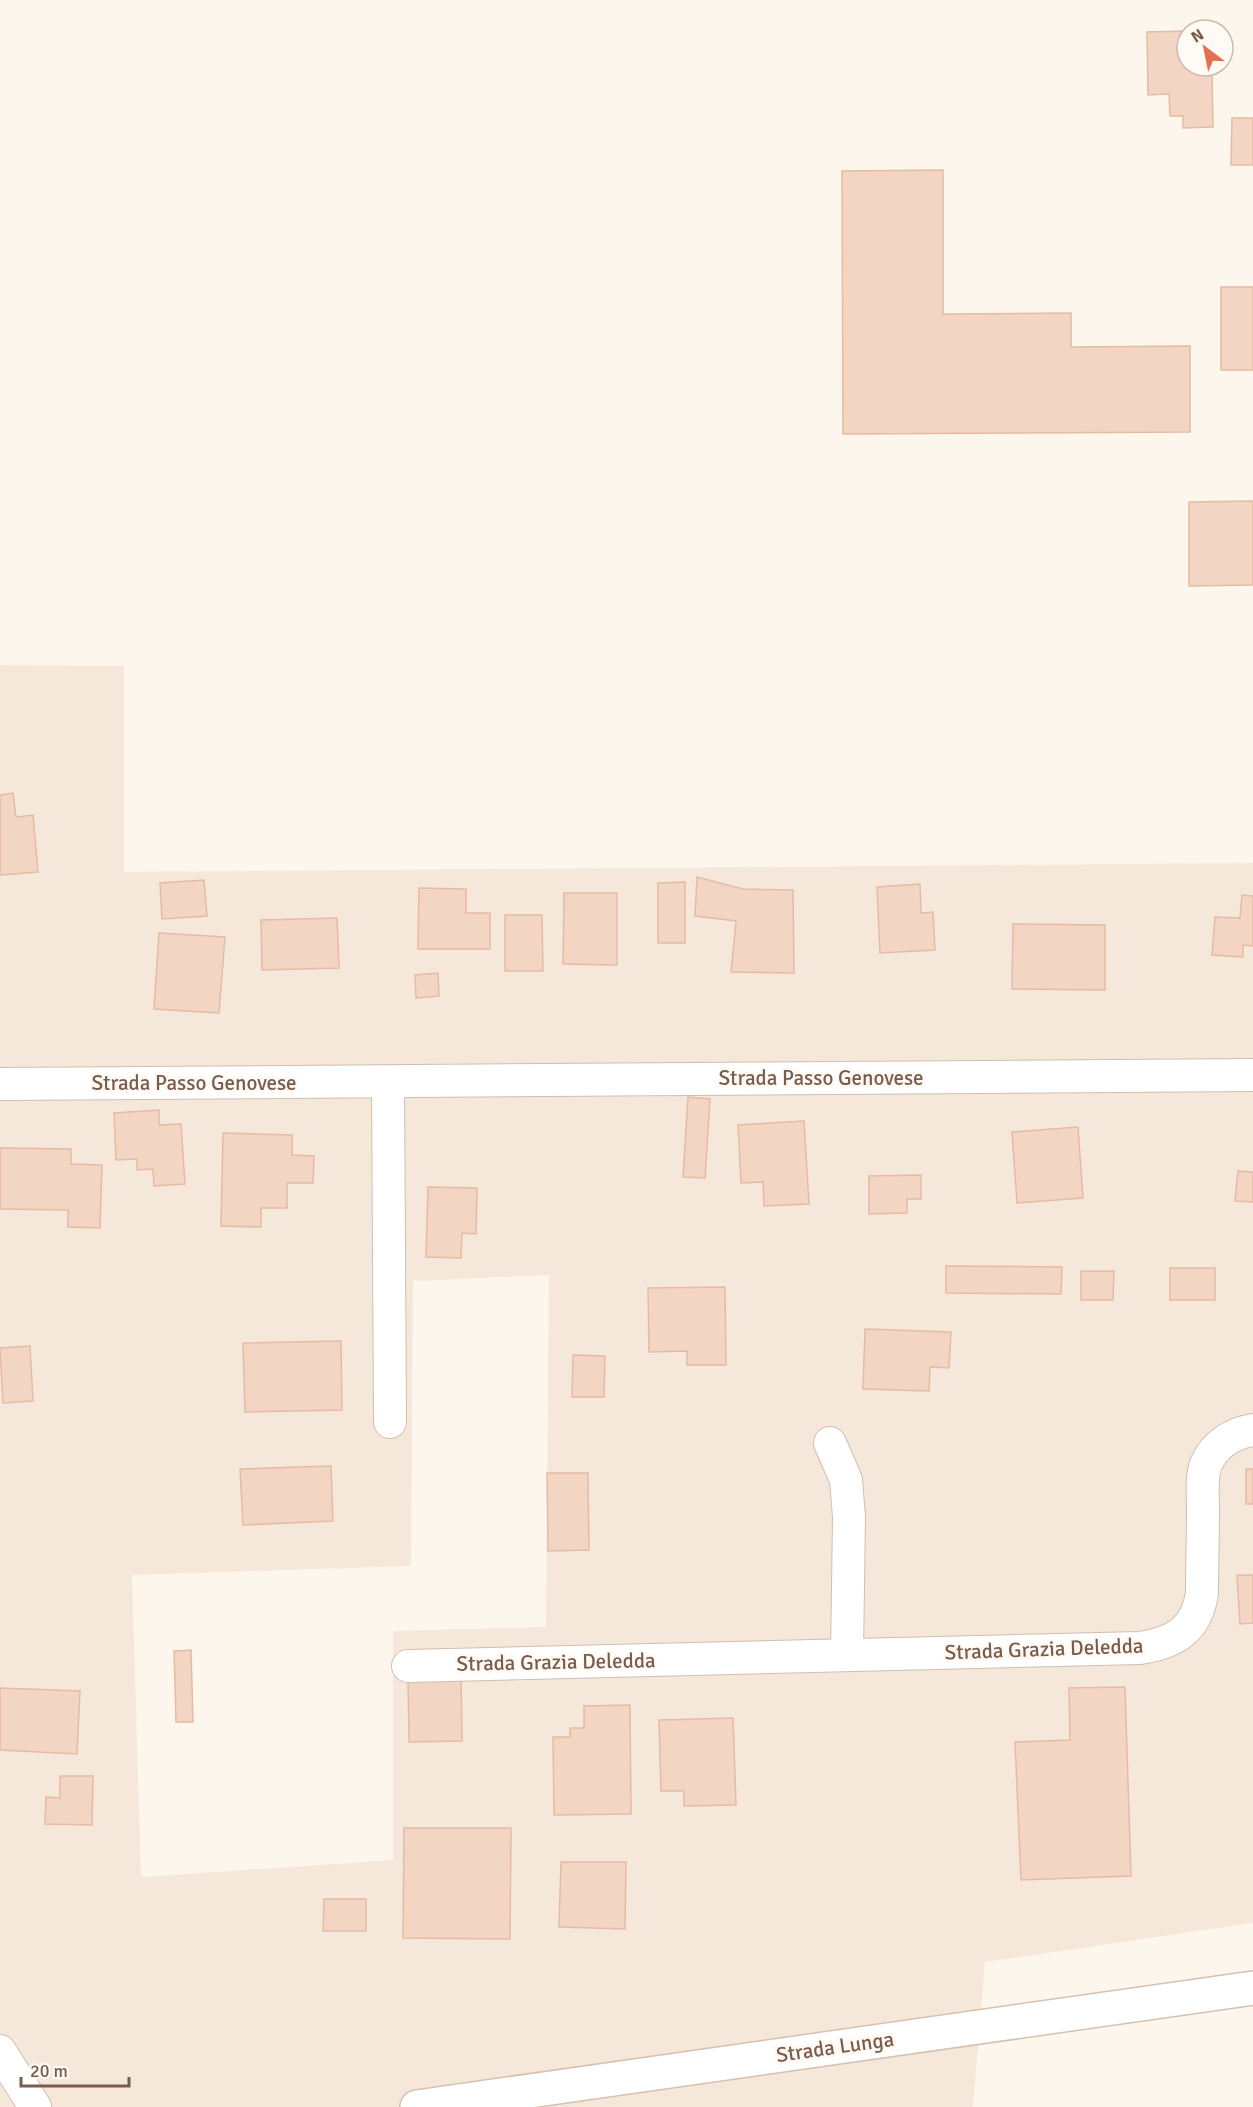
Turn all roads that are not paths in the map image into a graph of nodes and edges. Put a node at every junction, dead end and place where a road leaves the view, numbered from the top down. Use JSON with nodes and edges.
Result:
{"nodes":[{"id":1,"x":1253,"y":1075,"type":"edge"},
{"id":2,"x":388,"y":1082,"type":"junction"},
{"id":3,"x":0,"y":1084,"type":"edge"},
{"id":4,"x":390,"y":1422,"type":"dead end"},
{"id":5,"x":1253,"y":1430,"type":"edge"},
{"id":6,"x":830,"y":1443,"type":"dead end"},
{"id":7,"x":847,"y":1655,"type":"junction"},
{"id":8,"x":408,"y":1666,"type":"dead end"},
{"id":9,"x":1253,"y":1988,"type":"edge"},
{"id":10,"x":0,"y":2051,"type":"edge"},
{"id":11,"x":35,"y":2107,"type":"edge"},
{"id":12,"x":417,"y":2107,"type":"edge"}],
"edges":[{"from":1,"to":2,"type":"street","name":"Strada Passo Genovese"},
{"from":2,"to":3,"type":"street","name":"Strada Passo Genovese"},
{"from":2,"to":4,"type":"street"},
{"from":5,"to":7,"type":"street","name":"Strada Grazia Deledda"},
{"from":6,"to":7,"type":"street"},
{"from":7,"to":8,"type":"street","name":"Strada Grazia Deledda"},
{"from":9,"to":12,"type":"street","name":"Strada Lunga"},
{"from":10,"to":11,"type":"street"}]}
